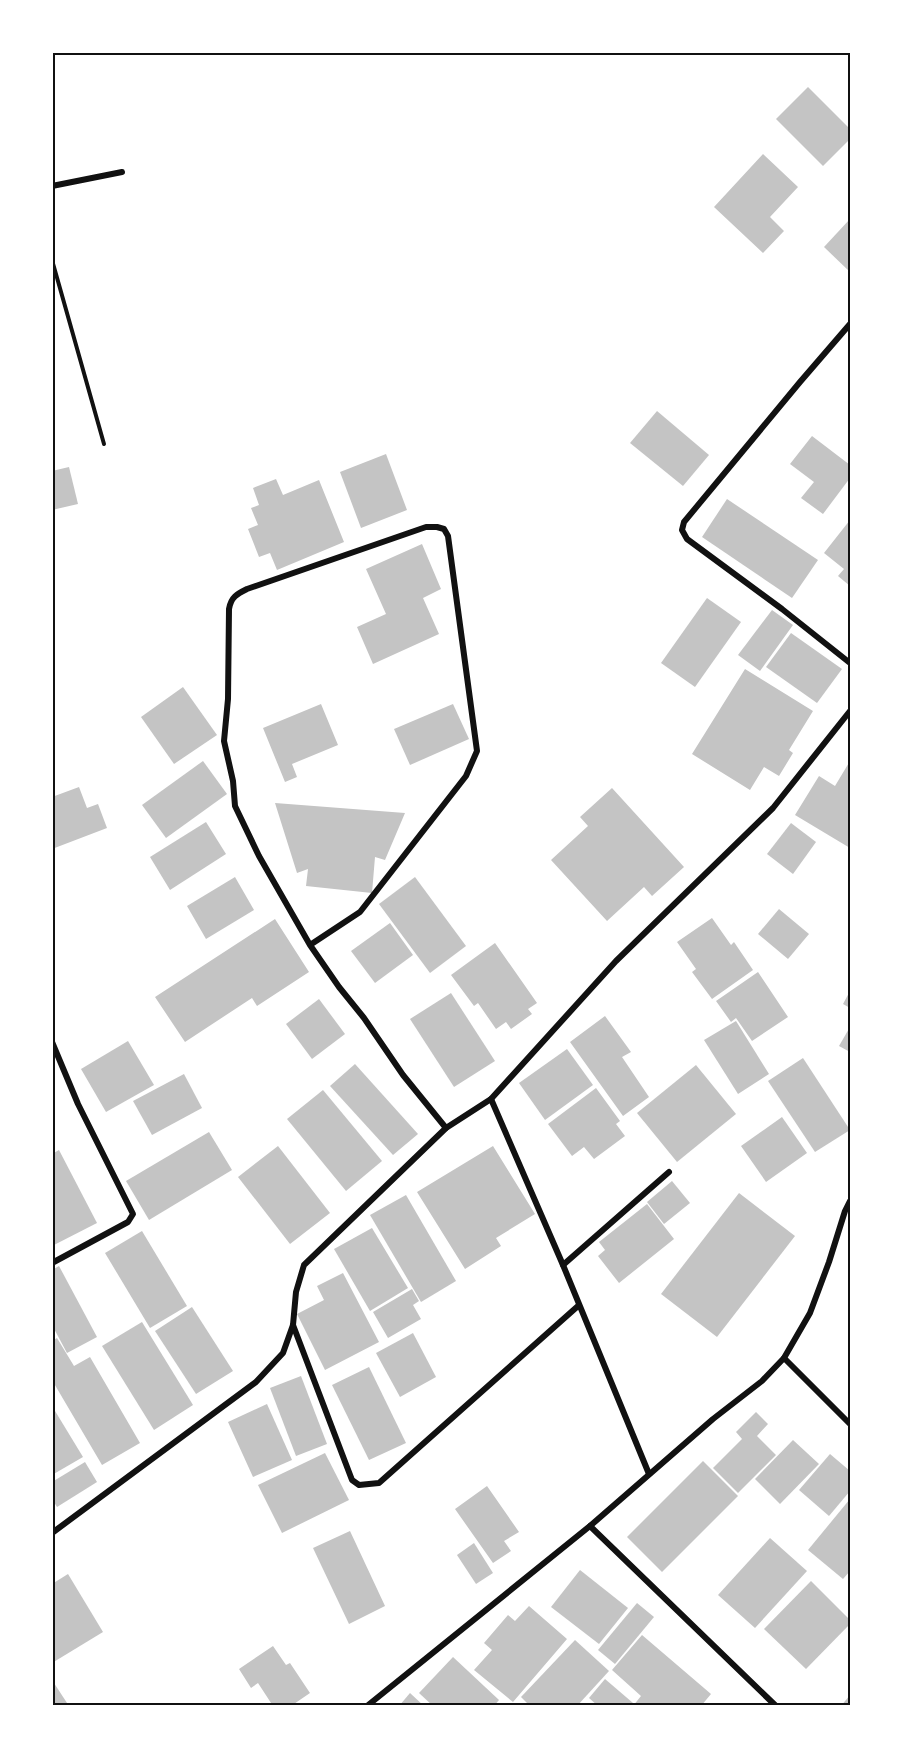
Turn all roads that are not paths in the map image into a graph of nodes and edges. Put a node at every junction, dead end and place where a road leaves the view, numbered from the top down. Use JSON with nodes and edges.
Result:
{"nodes":[{"id":1,"x":122,"y":172,"type":"dead end"},
{"id":2,"x":52,"y":186,"type":"edge"},
{"id":3,"x":850,"y":324,"type":"edge"},
{"id":4,"x":850,"y":663,"type":"edge"},
{"id":5,"x":850,"y":711,"type":"edge"},
{"id":6,"x":310,"y":945,"type":"junction"},
{"id":7,"x":52,"y":1042,"type":"edge"},
{"id":8,"x":491,"y":1098,"type":"junction"},
{"id":9,"x":447,"y":1128,"type":"junction"},
{"id":10,"x":669,"y":1172,"type":"dead end"},
{"id":11,"x":850,"y":1201,"type":"edge"},
{"id":12,"x":52,"y":1263,"type":"edge"},
{"id":13,"x":563,"y":1265,"type":"junction"},
{"id":14,"x":578,"y":1306,"type":"junction"},
{"id":15,"x":293,"y":1325,"type":"junction"},
{"id":16,"x":784,"y":1358,"type":"junction"},
{"id":17,"x":850,"y":1425,"type":"edge"},
{"id":18,"x":649,"y":1474,"type":"junction"},
{"id":19,"x":590,"y":1526,"type":"junction"},
{"id":20,"x":52,"y":1533,"type":"edge"},
{"id":21,"x":368,"y":1706,"type":"edge"},
{"id":22,"x":776,"y":1706,"type":"edge"}],
"edges":[{"from":1,"to":2,"type":"street"},
{"from":3,"to":4,"type":"street"},
{"from":5,"to":8,"type":"street"},
{"from":6,"to":6,"type":"street"},
{"from":6,"to":9,"type":"street"},
{"from":7,"to":12,"type":"street"},
{"from":8,"to":9,"type":"street"},
{"from":8,"to":13,"type":"street"},
{"from":9,"to":15,"type":"street"},
{"from":10,"to":13,"type":"street"},
{"from":11,"to":16,"type":"street"},
{"from":13,"to":14,"type":"street"},
{"from":14,"to":15,"type":"street"},
{"from":14,"to":18,"type":"street"},
{"from":15,"to":20,"type":"street"},
{"from":16,"to":17,"type":"street"},
{"from":16,"to":18,"type":"street"},
{"from":18,"to":19,"type":"street"},
{"from":19,"to":21,"type":"street"},
{"from":19,"to":22,"type":"street"}]}
